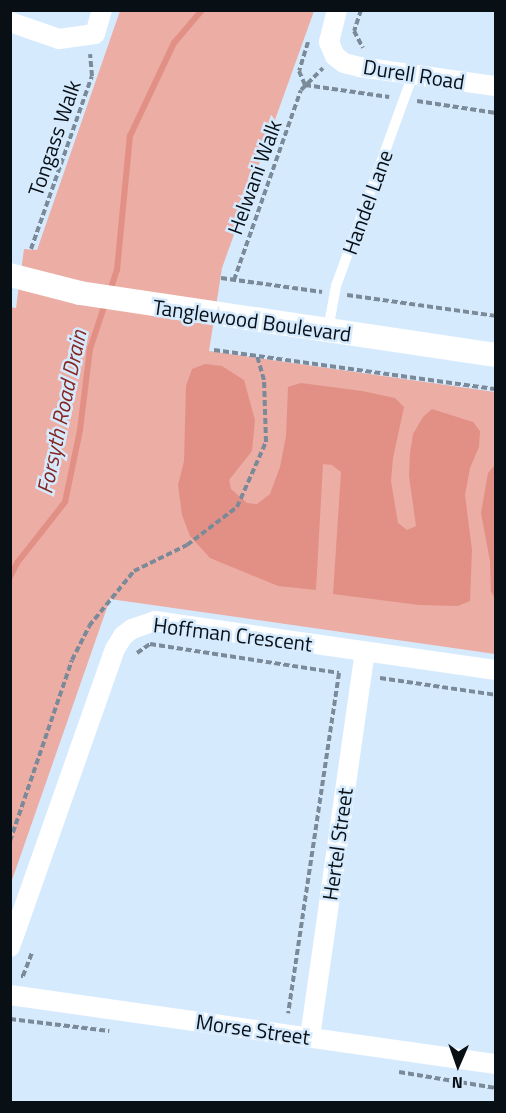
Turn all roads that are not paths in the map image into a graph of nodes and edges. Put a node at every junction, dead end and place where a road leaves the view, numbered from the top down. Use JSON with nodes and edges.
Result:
{"nodes":[{"id":1,"x":102,"y":10,"type":"edge"},
{"id":2,"x":337,"y":10,"type":"edge"},
{"id":3,"x":10,"y":22,"type":"edge"},
{"id":4,"x":413,"y":75,"type":"junction"},
{"id":5,"x":495,"y":86,"type":"edge"},
{"id":6,"x":20,"y":277,"type":"edge"},
{"id":7,"x":328,"y":331,"type":"junction"},
{"id":8,"x":495,"y":355,"type":"edge"},
{"id":9,"x":365,"y":652,"type":"junction"},
{"id":10,"x":495,"y":670,"type":"edge"},
{"id":11,"x":10,"y":947,"type":"edge"},
{"id":12,"x":10,"y":995,"type":"edge"},
{"id":13,"x":310,"y":1037,"type":"junction"},
{"id":14,"x":495,"y":1064,"type":"edge"}],
"edges":[{"from":1,"to":3,"type":"street"},
{"from":2,"to":4,"type":"street","name":"Durell Road"},
{"from":4,"to":5,"type":"street","name":"Durell Road"},
{"from":4,"to":7,"type":"lane","name":"Handel Lane"},
{"from":6,"to":7,"type":"street","name":"Tanglewood Boulevard"},
{"from":7,"to":8,"type":"street","name":"Tanglewood Boulevard"},
{"from":9,"to":10,"type":"street","name":"Hoffman Crescent"},
{"from":9,"to":11,"type":"street","name":"Hoffman Crescent"},
{"from":9,"to":13,"type":"street","name":"Hertel Street"},
{"from":12,"to":13,"type":"street","name":"Morse Street"},
{"from":13,"to":14,"type":"street","name":"Morse Street"}]}
